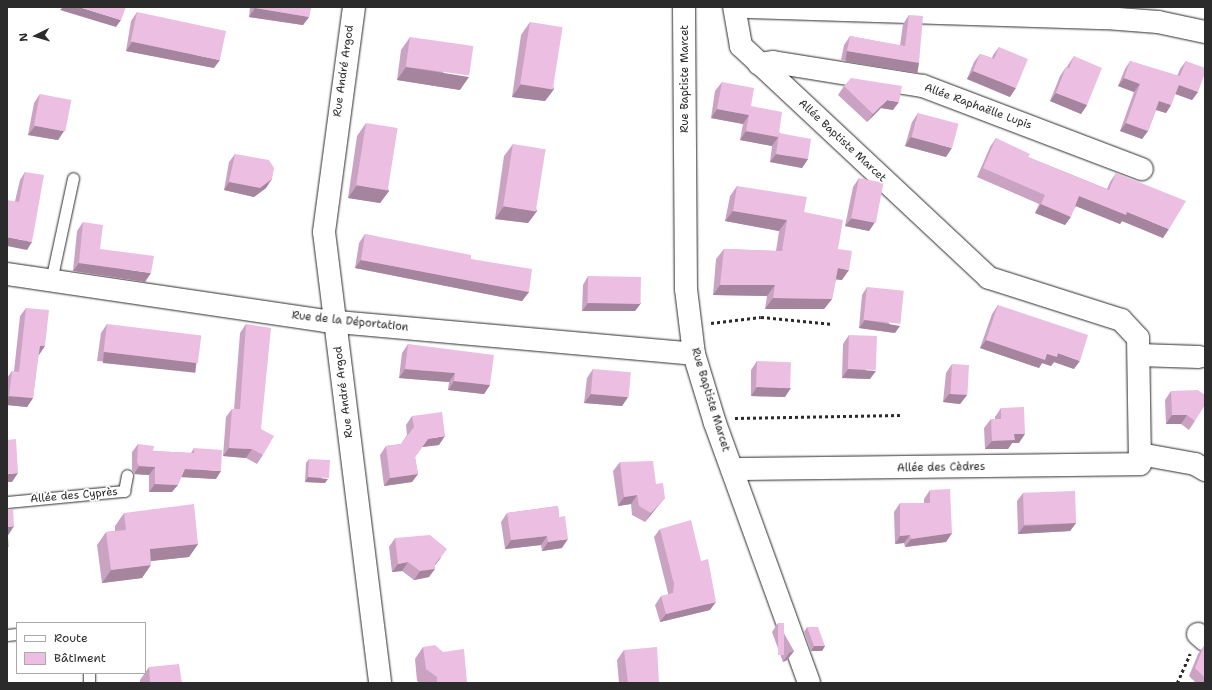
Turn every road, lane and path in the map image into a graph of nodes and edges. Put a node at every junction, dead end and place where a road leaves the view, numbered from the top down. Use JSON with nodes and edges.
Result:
{"nodes":[{"id":1,"x":354,"y":7,"type":"edge"},
{"id":2,"x":684,"y":7,"type":"edge"},
{"id":3,"x":734,"y":7,"type":"edge"},
{"id":4,"x":749,"y":7,"type":"edge"},
{"id":5,"x":1205,"y":32,"type":"edge"},
{"id":6,"x":759,"y":64,"type":"junction"},
{"id":7,"x":1142,"y":170,"type":"dead end"},
{"id":8,"x":73,"y":178,"type":"dead end"},
{"id":9,"x":7,"y":274,"type":"edge"},
{"id":10,"x":51,"y":281,"type":"junction"},
{"id":11,"x":336,"y":322,"type":"junction"},
{"id":12,"x":833,"y":324,"type":"dead end"},
{"id":13,"x":690,"y":326,"type":"junction"},
{"id":14,"x":694,"y":354,"type":"junction"},
{"id":15,"x":1139,"y":355,"type":"junction"},
{"id":16,"x":1199,"y":357,"type":"dead end"},
{"id":17,"x":900,"y":415,"type":"dead end"},
{"id":18,"x":715,"y":423,"type":"junction"},
{"id":19,"x":1140,"y":454,"type":"junction"},
{"id":20,"x":732,"y":469,"type":"junction"},
{"id":21,"x":1205,"y":470,"type":"edge"},
{"id":22,"x":127,"y":475,"type":"dead end"},
{"id":23,"x":7,"y":502,"type":"edge"},
{"id":24,"x":1202,"y":637,"type":"edge"},
{"id":25,"x":380,"y":683,"type":"edge"},
{"id":26,"x":809,"y":683,"type":"edge"},
{"id":27,"x":1177,"y":683,"type":"edge"}],
"edges":[{"from":1,"to":11,"type":"street","name":"Rue André Argod"},
{"from":2,"to":13,"type":"street","name":"Rue Baptiste Marcet"},
{"from":3,"to":6,"type":"street","name":"Allée Baptiste Marcet"},
{"from":4,"to":5,"type":"street"},
{"from":6,"to":7,"type":"street","name":"Allée Raphaëlle Lupis"},
{"from":6,"to":15,"type":"street","name":"Allée Baptiste Marcet"},
{"from":8,"to":10,"type":"lane"},
{"from":9,"to":10,"type":"street","name":"Rue de la Déportation"},
{"from":10,"to":11,"type":"street","name":"Rue de la Déportation"},
{"from":11,"to":14,"type":"street","name":"Rue de la Déportation"},
{"from":11,"to":25,"type":"street","name":"Rue André Argod"},
{"from":12,"to":13,"type":"path"},
{"from":13,"to":14,"type":"street","name":"Rue Baptiste Marcet"},
{"from":14,"to":18,"type":"street","name":"Rue Baptiste Marcet"},
{"from":15,"to":16,"type":"street"},
{"from":15,"to":19,"type":"street"},
{"from":17,"to":18,"type":"path"},
{"from":18,"to":20,"type":"street","name":"Rue Baptiste Marcet"},
{"from":19,"to":20,"type":"street","name":"Allée des Cèdres"},
{"from":19,"to":21,"type":"street"},
{"from":20,"to":26,"type":"street","name":"Rue Baptiste Marcet"},
{"from":22,"to":23,"type":"lane","name":"Allée des Cyprès"},
{"from":24,"to":27,"type":"path"}]}
